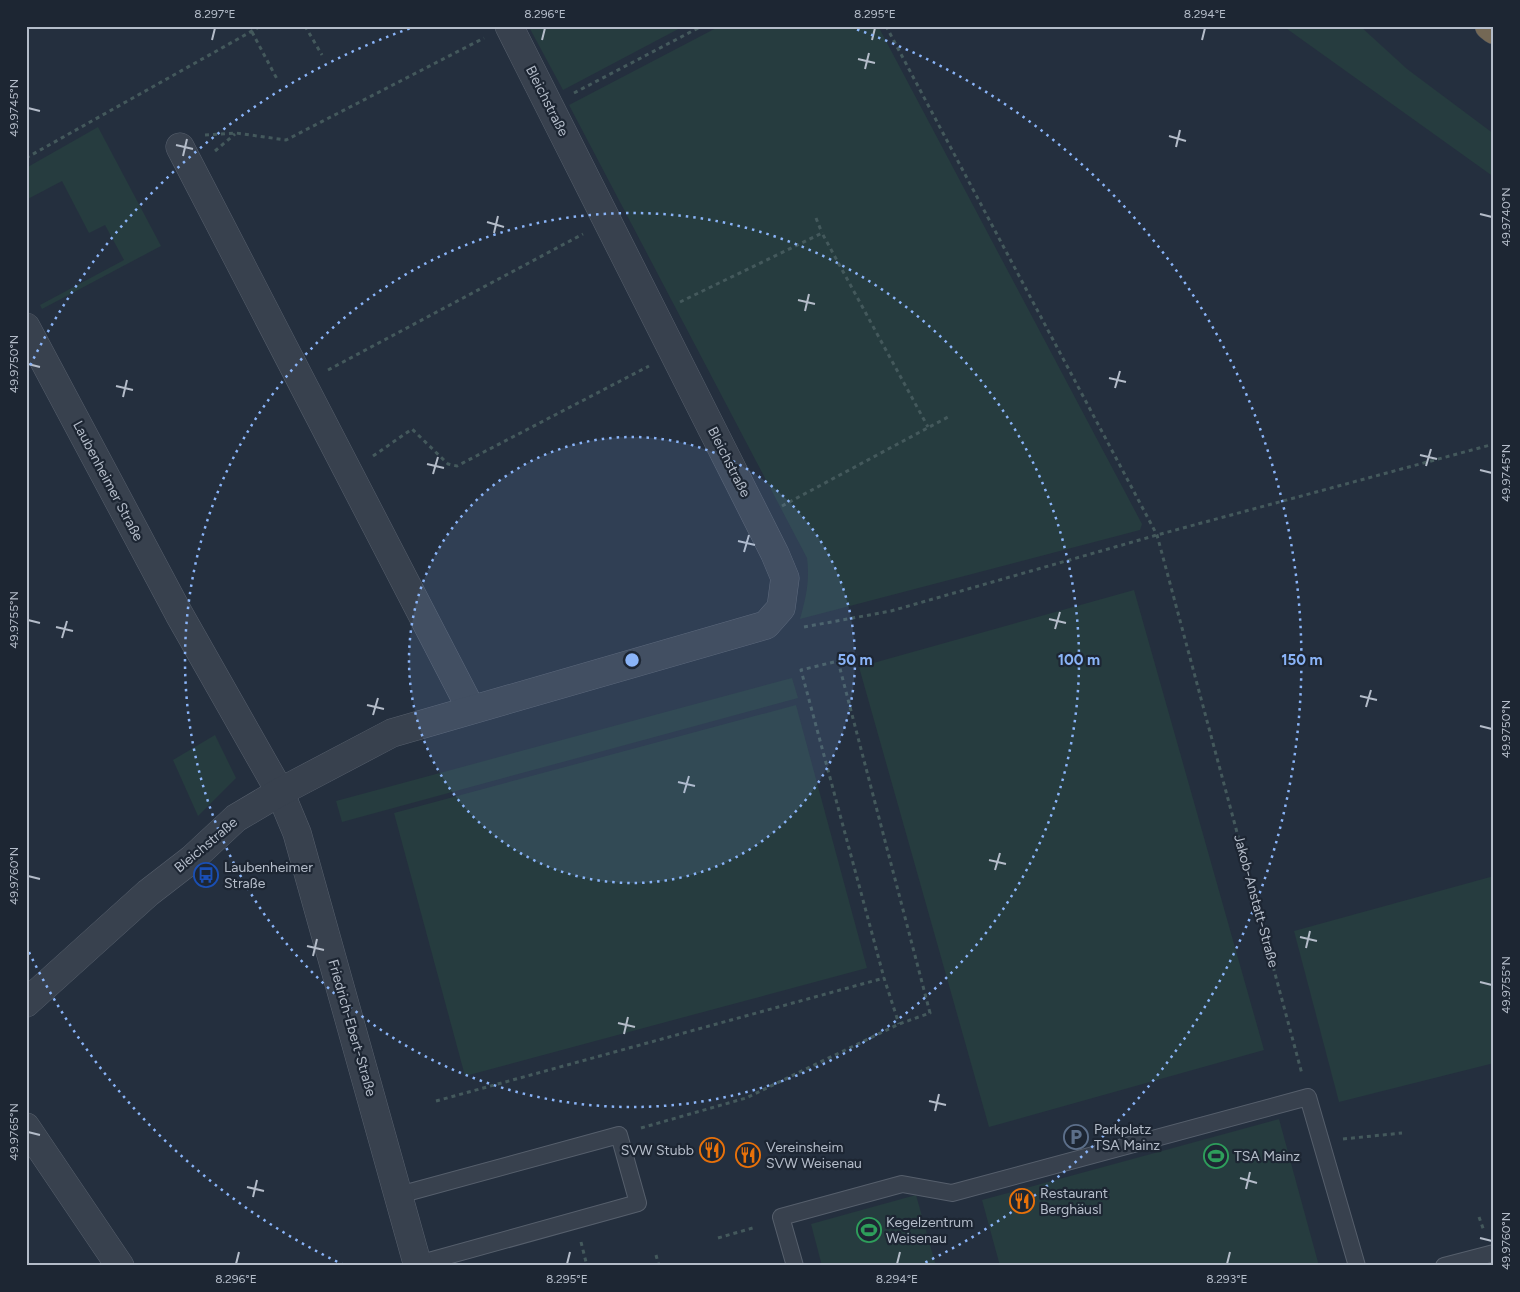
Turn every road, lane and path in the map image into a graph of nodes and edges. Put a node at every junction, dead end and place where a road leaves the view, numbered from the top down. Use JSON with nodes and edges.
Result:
{"nodes":[{"id":1,"x":261,"y":26,"type":"edge"},
{"id":2,"x":305,"y":26,"type":"edge"},
{"id":3,"x":702,"y":26,"type":"edge"},
{"id":4,"x":886,"y":26,"type":"edge"},
{"id":5,"x":1489,"y":26,"type":"edge"},
{"id":6,"x":1494,"y":30,"type":"edge"},
{"id":7,"x":499,"y":31,"type":"edge"},
{"id":8,"x":252,"y":32,"type":"junction"},
{"id":9,"x":322,"y":55,"type":"dead end"},
{"id":10,"x":277,"y":79,"type":"dead end"},
{"id":11,"x":549,"y":106,"type":"junction"},
{"id":12,"x":180,"y":147,"type":"joint"},
{"id":13,"x":26,"y":158,"type":"edge"},
{"id":14,"x":816,"y":218,"type":"dead end"},
{"id":15,"x":607,"y":221,"type":"junction"},
{"id":16,"x":822,"y":233,"type":"junction"},
{"id":17,"x":654,"y":314,"type":"junction"},
{"id":18,"x":26,"y":327,"type":"edge"},
{"id":19,"x":33,"y":354,"type":"edge"},
{"id":20,"x":674,"y":354,"type":"junction"},
{"id":21,"x":302,"y":384,"type":"junction"},
{"id":22,"x":948,"y":417,"type":"dead end"},
{"id":23,"x":928,"y":427,"type":"junction"},
{"id":24,"x":1494,"y":444,"type":"edge"},
{"id":25,"x":348,"y":474,"type":"junction"},
{"id":26,"x":758,"y":519,"type":"junction"},
{"id":27,"x":1158,"y":535,"type":"junction"},
{"id":28,"x":800,"y":627,"type":"dead end"},
{"id":29,"x":471,"y":710,"type":"junction"},
{"id":30,"x":280,"y":792,"type":"junction"},
{"id":31,"x":884,"y":978,"type":"junction"},
{"id":32,"x":26,"y":1003,"type":"edge"},
{"id":33,"x":899,"y":1024,"type":"junction"},
{"id":34,"x":1308,"y":1097,"type":"junction"},
{"id":35,"x":436,"y":1101,"type":"dead end"},
{"id":36,"x":26,"y":1127,"type":"edge"},
{"id":37,"x":1402,"y":1133,"type":"dead end"},
{"id":38,"x":619,"y":1135,"type":"junction"},
{"id":39,"x":1321,"y":1141,"type":"junction"},
{"id":40,"x":399,"y":1195,"type":"junction"},
{"id":41,"x":756,"y":1227,"type":"dead end"},
{"id":42,"x":718,"y":1238,"type":"dead end"},
{"id":43,"x":1494,"y":1252,"type":"edge"},
{"id":44,"x":656,"y":1255,"type":"dead end"},
{"id":45,"x":418,"y":1265,"type":"edge"},
{"id":46,"x":120,"y":1266,"type":"edge"},
{"id":47,"x":659,"y":1266,"type":"edge"},
{"id":48,"x":794,"y":1266,"type":"edge"},
{"id":49,"x":1357,"y":1266,"type":"edge"},
{"id":50,"x":1444,"y":1266,"type":"edge"}],
"edges":[{"from":1,"to":8,"type":"path"},
{"from":2,"to":9,"type":"path"},
{"from":3,"to":11,"type":"path"},
{"from":4,"to":27,"type":"path","name":"Jakob-Anstatt-Straße"},
{"from":5,"to":6,"type":"highway"},
{"from":7,"to":11,"type":"street","name":"Bleichstraße"},
{"from":7,"to":12,"type":"path"},
{"from":8,"to":10,"type":"path"},
{"from":8,"to":13,"type":"path"},
{"from":11,"to":15,"type":"street","name":"Bleichstraße"},
{"from":12,"to":21,"type":"street"},
{"from":14,"to":16,"type":"path"},
{"from":15,"to":17,"type":"street","name":"Bleichstraße"},
{"from":15,"to":21,"type":"path"},
{"from":16,"to":17,"type":"path"},
{"from":16,"to":23,"type":"path"},
{"from":17,"to":20,"type":"street","name":"Bleichstraße"},
{"from":18,"to":19,"type":"street","name":"Laubenheimer Straße"},
{"from":19,"to":30,"type":"street","name":"Laubenheimer Straße"},
{"from":20,"to":25,"type":"path"},
{"from":20,"to":26,"type":"street","name":"Bleichstraße"},
{"from":21,"to":25,"type":"street"},
{"from":22,"to":23,"type":"path"},
{"from":23,"to":26,"type":"path"},
{"from":24,"to":27,"type":"path"},
{"from":25,"to":29,"type":"street"},
{"from":26,"to":29,"type":"street","name":"Bleichstraße"},
{"from":27,"to":28,"type":"path"},
{"from":27,"to":34,"type":"path","name":"Jakob-Anstatt-Straße"},
{"from":29,"to":30,"type":"street","name":"Bleichstraße"},
{"from":30,"to":32,"type":"street","name":"Bleichstraße"},
{"from":30,"to":40,"type":"street","name":"Friedrich-Ebert-Straße"},
{"from":31,"to":33,"type":"path"},
{"from":31,"to":33,"type":"path"},
{"from":31,"to":35,"type":"path"},
{"from":33,"to":38,"type":"path"},
{"from":34,"to":39,"type":"lane"},
{"from":34,"to":48,"type":"lane"},
{"from":36,"to":46,"type":"street"},
{"from":37,"to":39,"type":"path"},
{"from":38,"to":40,"type":"lane"},
{"from":38,"to":45,"type":"lane"},
{"from":39,"to":49,"type":"lane"},
{"from":40,"to":45,"type":"street","name":"Friedrich-Ebert-Straße"},
{"from":41,"to":42,"type":"path"},
{"from":43,"to":50,"type":"lane"},
{"from":44,"to":47,"type":"path"}]}
